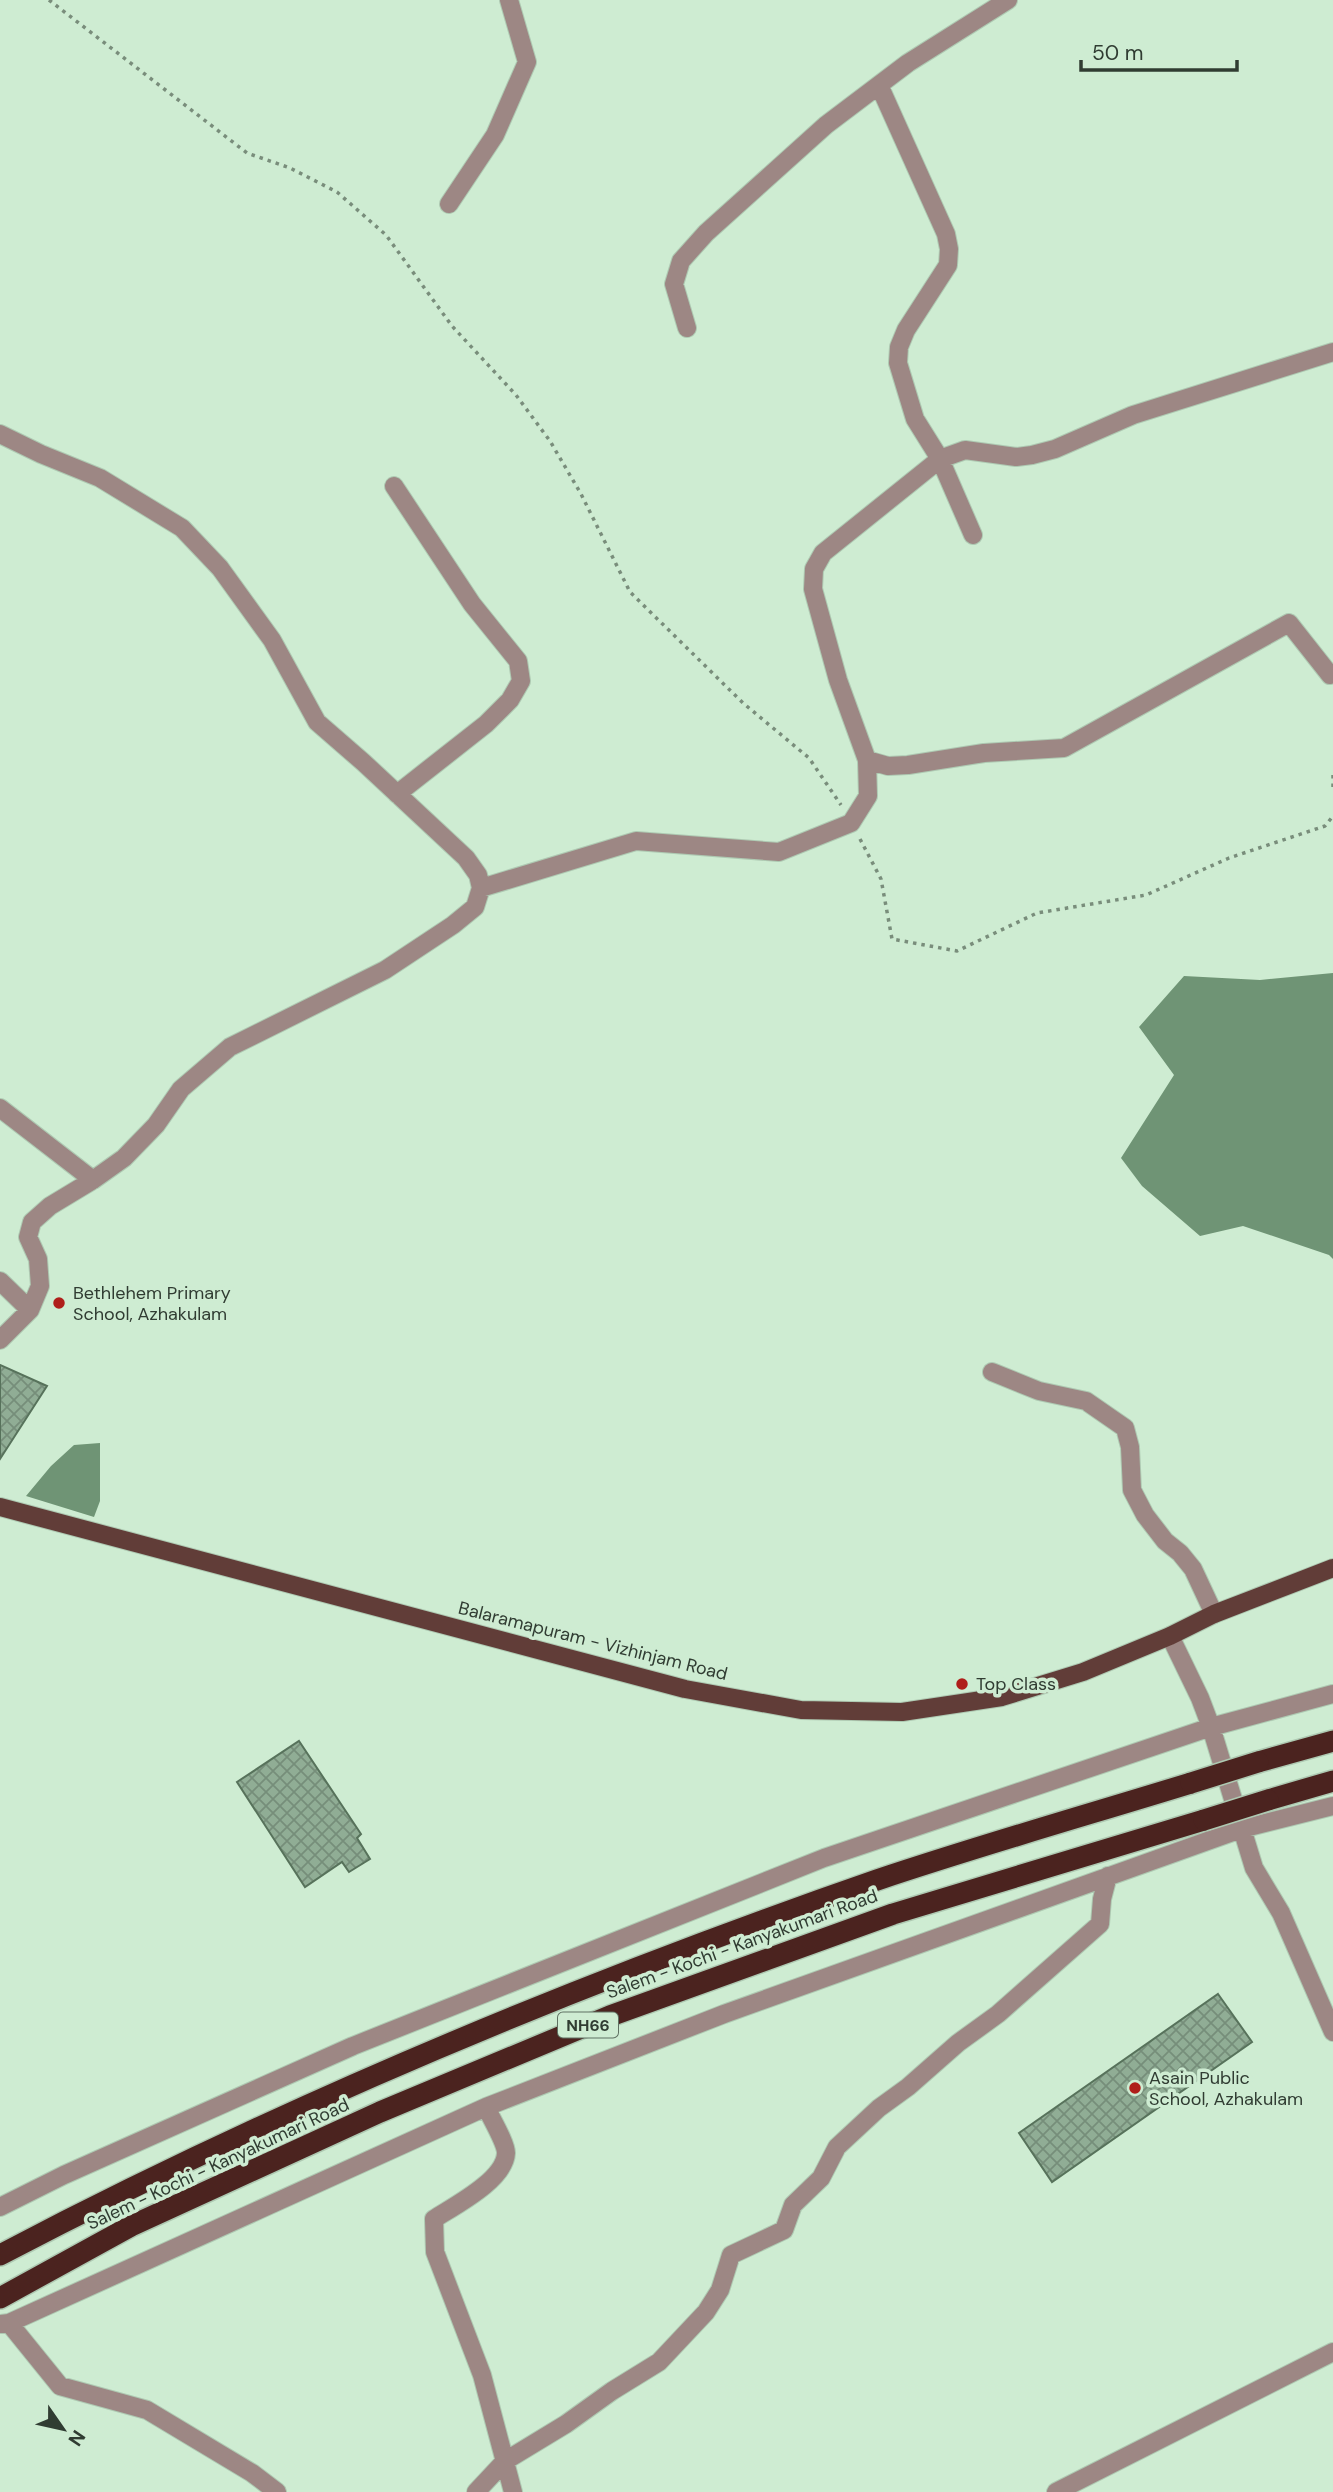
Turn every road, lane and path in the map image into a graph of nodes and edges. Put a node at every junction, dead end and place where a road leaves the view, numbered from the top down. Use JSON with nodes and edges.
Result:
{"nodes":[{"id":1,"x":49,"y":0,"type":"edge"},
{"id":2,"x":509,"y":0,"type":"edge"},
{"id":3,"x":1008,"y":0,"type":"edge"},
{"id":4,"x":879,"y":85,"type":"junction"},
{"id":5,"x":449,"y":204,"type":"dead end"},
{"id":6,"x":687,"y":328,"type":"dead end"},
{"id":7,"x":1333,"y":352,"type":"edge"},
{"id":8,"x":0,"y":434,"type":"edge"},
{"id":9,"x":940,"y":459,"type":"junction"},
{"id":10,"x":394,"y":486,"type":"dead end"},
{"id":11,"x":973,"y":535,"type":"dead end"},
{"id":12,"x":1333,"y":674,"type":"edge"},
{"id":13,"x":867,"y":760,"type":"junction"},
{"id":14,"x":1333,"y":775,"type":"edge"},
{"id":15,"x":1333,"y":788,"type":"edge"},
{"id":16,"x":397,"y":794,"type":"junction"},
{"id":17,"x":1333,"y":816,"type":"edge"},
{"id":18,"x":851,"y":822,"type":"junction"},
{"id":19,"x":481,"y":888,"type":"junction"},
{"id":20,"x":0,"y":1108,"type":"edge"},
{"id":21,"x":93,"y":1180,"type":"junction"},
{"id":22,"x":0,"y":1280,"type":"edge"},
{"id":23,"x":30,"y":1310,"type":"junction"},
{"id":24,"x":0,"y":1340,"type":"edge"},
{"id":25,"x":992,"y":1373,"type":"dead end"},
{"id":26,"x":0,"y":1507,"type":"edge"},
{"id":27,"x":1333,"y":1568,"type":"edge"},
{"id":28,"x":1214,"y":1614,"type":"junction"},
{"id":29,"x":1170,"y":1636,"type":"junction"},
{"id":30,"x":1333,"y":1694,"type":"edge"},
{"id":31,"x":1211,"y":1727,"type":"junction"},
{"id":32,"x":1333,"y":1741,"type":"edge"},
{"id":33,"x":1333,"y":1781,"type":"edge"},
{"id":34,"x":1333,"y":1806,"type":"edge"},
{"id":35,"x":1241,"y":1829,"type":"junction"},
{"id":36,"x":1108,"y":1876,"type":"junction"},
{"id":37,"x":1333,"y":2032,"type":"edge"},
{"id":38,"x":486,"y":2107,"type":"junction"},
{"id":39,"x":0,"y":2207,"type":"edge"},
{"id":40,"x":0,"y":2255,"type":"edge"},
{"id":41,"x":0,"y":2298,"type":"edge"},
{"id":42,"x":4,"y":2324,"type":"edge"},
{"id":43,"x":1333,"y":2352,"type":"edge"},
{"id":44,"x":505,"y":2462,"type":"junction"},
{"id":45,"x":277,"y":2492,"type":"edge"},
{"id":46,"x":475,"y":2492,"type":"edge"},
{"id":47,"x":513,"y":2492,"type":"edge"},
{"id":48,"x":1056,"y":2492,"type":"edge"}],
"edges":[{"from":1,"to":18,"type":"path"},
{"from":2,"to":5,"type":"street"},
{"from":3,"to":4,"type":"street"},
{"from":4,"to":6,"type":"street"},
{"from":4,"to":9,"type":"street"},
{"from":7,"to":9,"type":"street"},
{"from":8,"to":16,"type":"street"},
{"from":9,"to":11,"type":"street"},
{"from":9,"to":13,"type":"street"},
{"from":10,"to":16,"type":"street"},
{"from":12,"to":13,"type":"street"},
{"from":13,"to":18,"type":"street"},
{"from":14,"to":15,"type":"path"},
{"from":16,"to":19,"type":"street"},
{"from":17,"to":18,"type":"path"},
{"from":18,"to":19,"type":"street"},
{"from":19,"to":21,"type":"street"},
{"from":20,"to":21,"type":"street"},
{"from":21,"to":23,"type":"street"},
{"from":22,"to":23,"type":"street"},
{"from":23,"to":24,"type":"street"},
{"from":25,"to":28,"type":"street"},
{"from":26,"to":29,"type":"main road","name":"Balaramapuram - Vizhinjam Road"},
{"from":27,"to":28,"type":"main road","name":"Balaramapuram - Vizhinjam Road"},
{"from":28,"to":29,"type":"main road","name":"Balaramapuram - Vizhinjam Road"},
{"from":29,"to":31,"type":"street"},
{"from":30,"to":31,"type":"street"},
{"from":31,"to":35,"type":"street"},
{"from":31,"to":39,"type":"street"},
{"from":32,"to":40,"type":"highway","name":"Salem - Kochi - Kanyakumari Road","number":"NH66","bridge":true},
{"from":33,"to":41,"type":"highway","name":"Salem - Kochi - Kanyakumari Road","number":"NH66","bridge":true},
{"from":34,"to":35,"type":"street"},
{"from":35,"to":36,"type":"street"},
{"from":35,"to":37,"type":"street"},
{"from":36,"to":38,"type":"street"},
{"from":36,"to":44,"type":"street"},
{"from":38,"to":42,"type":"street"},
{"from":38,"to":44,"type":"street"},
{"from":42,"to":45,"type":"street"},
{"from":43,"to":48,"type":"street"},
{"from":44,"to":46,"type":"street"},
{"from":44,"to":47,"type":"street"}]}
